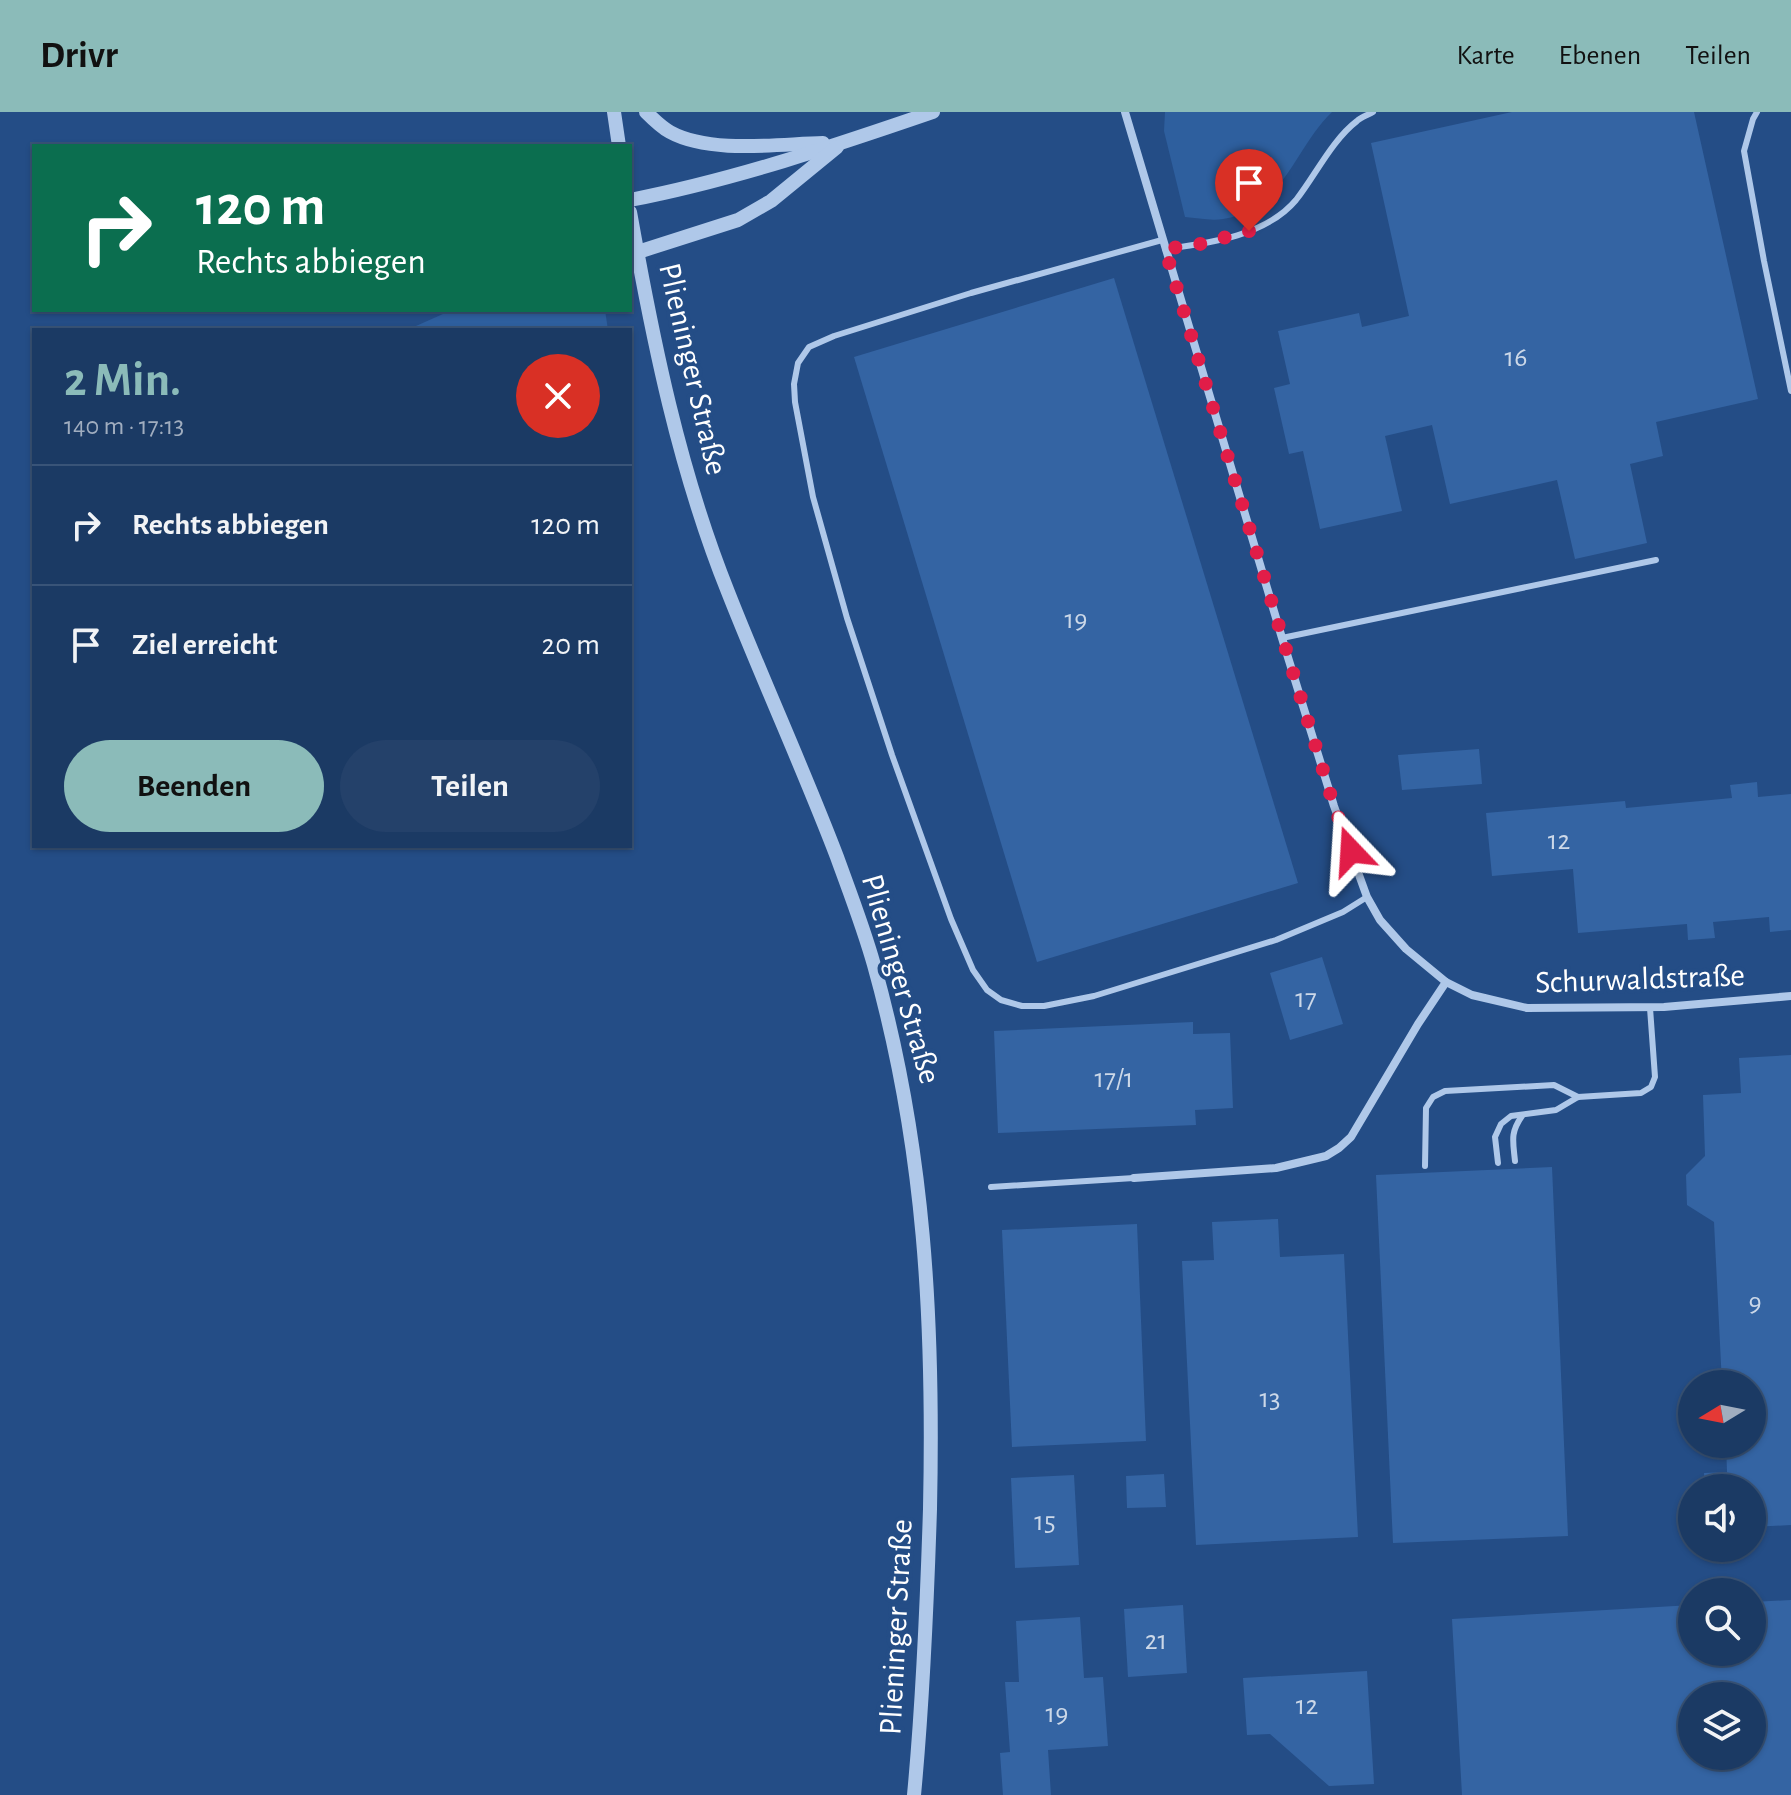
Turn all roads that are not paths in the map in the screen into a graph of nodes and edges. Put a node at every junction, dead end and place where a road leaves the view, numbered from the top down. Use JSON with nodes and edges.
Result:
{"nodes":[{"id":1,"x":614,"y":112,"type":"edge"},
{"id":2,"x":646,"y":112,"type":"edge"},
{"id":3,"x":933,"y":112,"type":"edge"},
{"id":4,"x":1125,"y":112,"type":"edge"},
{"id":5,"x":1373,"y":112,"type":"edge"},
{"id":6,"x":1757,"y":112,"type":"edge"},
{"id":7,"x":844,"y":142,"type":"junction"},
{"id":8,"x":619,"y":144,"type":"edge"},
{"id":9,"x":632,"y":200,"type":"edge"},
{"id":10,"x":632,"y":222,"type":"edge"},
{"id":11,"x":1164,"y":245,"type":"junction"},
{"id":12,"x":638,"y":252,"type":"junction"},
{"id":13,"x":1791,"y":391,"type":"edge"},
{"id":14,"x":1656,"y":560,"type":"dead end"},
{"id":15,"x":1282,"y":638,"type":"junction"},
{"id":16,"x":1367,"y":897,"type":"junction"},
{"id":17,"x":1446,"y":982,"type":"junction"},
{"id":18,"x":1791,"y":996,"type":"edge"},
{"id":19,"x":1650,"y":1008,"type":"junction"},
{"id":20,"x":1578,"y":1097,"type":"junction"},
{"id":21,"x":1523,"y":1115,"type":"junction"},
{"id":22,"x":1515,"y":1161,"type":"dead end"},
{"id":23,"x":1498,"y":1163,"type":"dead end"},
{"id":24,"x":1425,"y":1166,"type":"dead end"},
{"id":25,"x":1134,"y":1178,"type":"joint"},
{"id":26,"x":991,"y":1187,"type":"dead end"},
{"id":27,"x":914,"y":1795,"type":"edge"}],
"edges":[{"from":1,"to":8,"type":"street"},
{"from":2,"to":7,"type":"street"},
{"from":3,"to":7,"type":"street"},
{"from":4,"to":11,"type":"street","name":"Schurwaldstraße"},
{"from":5,"to":11,"type":"lane"},
{"from":6,"to":13,"type":"lane"},
{"from":7,"to":9,"type":"street"},
{"from":7,"to":12,"type":"street"},
{"from":10,"to":12,"type":"street","name":"Plieninger Straße"},
{"from":11,"to":15,"type":"street","name":"Schurwaldstraße"},
{"from":11,"to":16,"type":"lane"},
{"from":12,"to":27,"type":"street","name":"Plieninger Straße"},
{"from":14,"to":15,"type":"lane"},
{"from":15,"to":16,"type":"street","name":"Schurwaldstraße"},
{"from":16,"to":17,"type":"street","name":"Schurwaldstraße"},
{"from":17,"to":19,"type":"street","name":"Schurwaldstraße"},
{"from":17,"to":25,"type":"street"},
{"from":18,"to":19,"type":"street","name":"Schurwaldstraße"},
{"from":19,"to":20,"type":"lane"},
{"from":20,"to":21,"type":"lane"},
{"from":20,"to":24,"type":"lane"},
{"from":21,"to":22,"type":"lane"},
{"from":21,"to":23,"type":"lane"},
{"from":25,"to":26,"type":"lane"}]}
